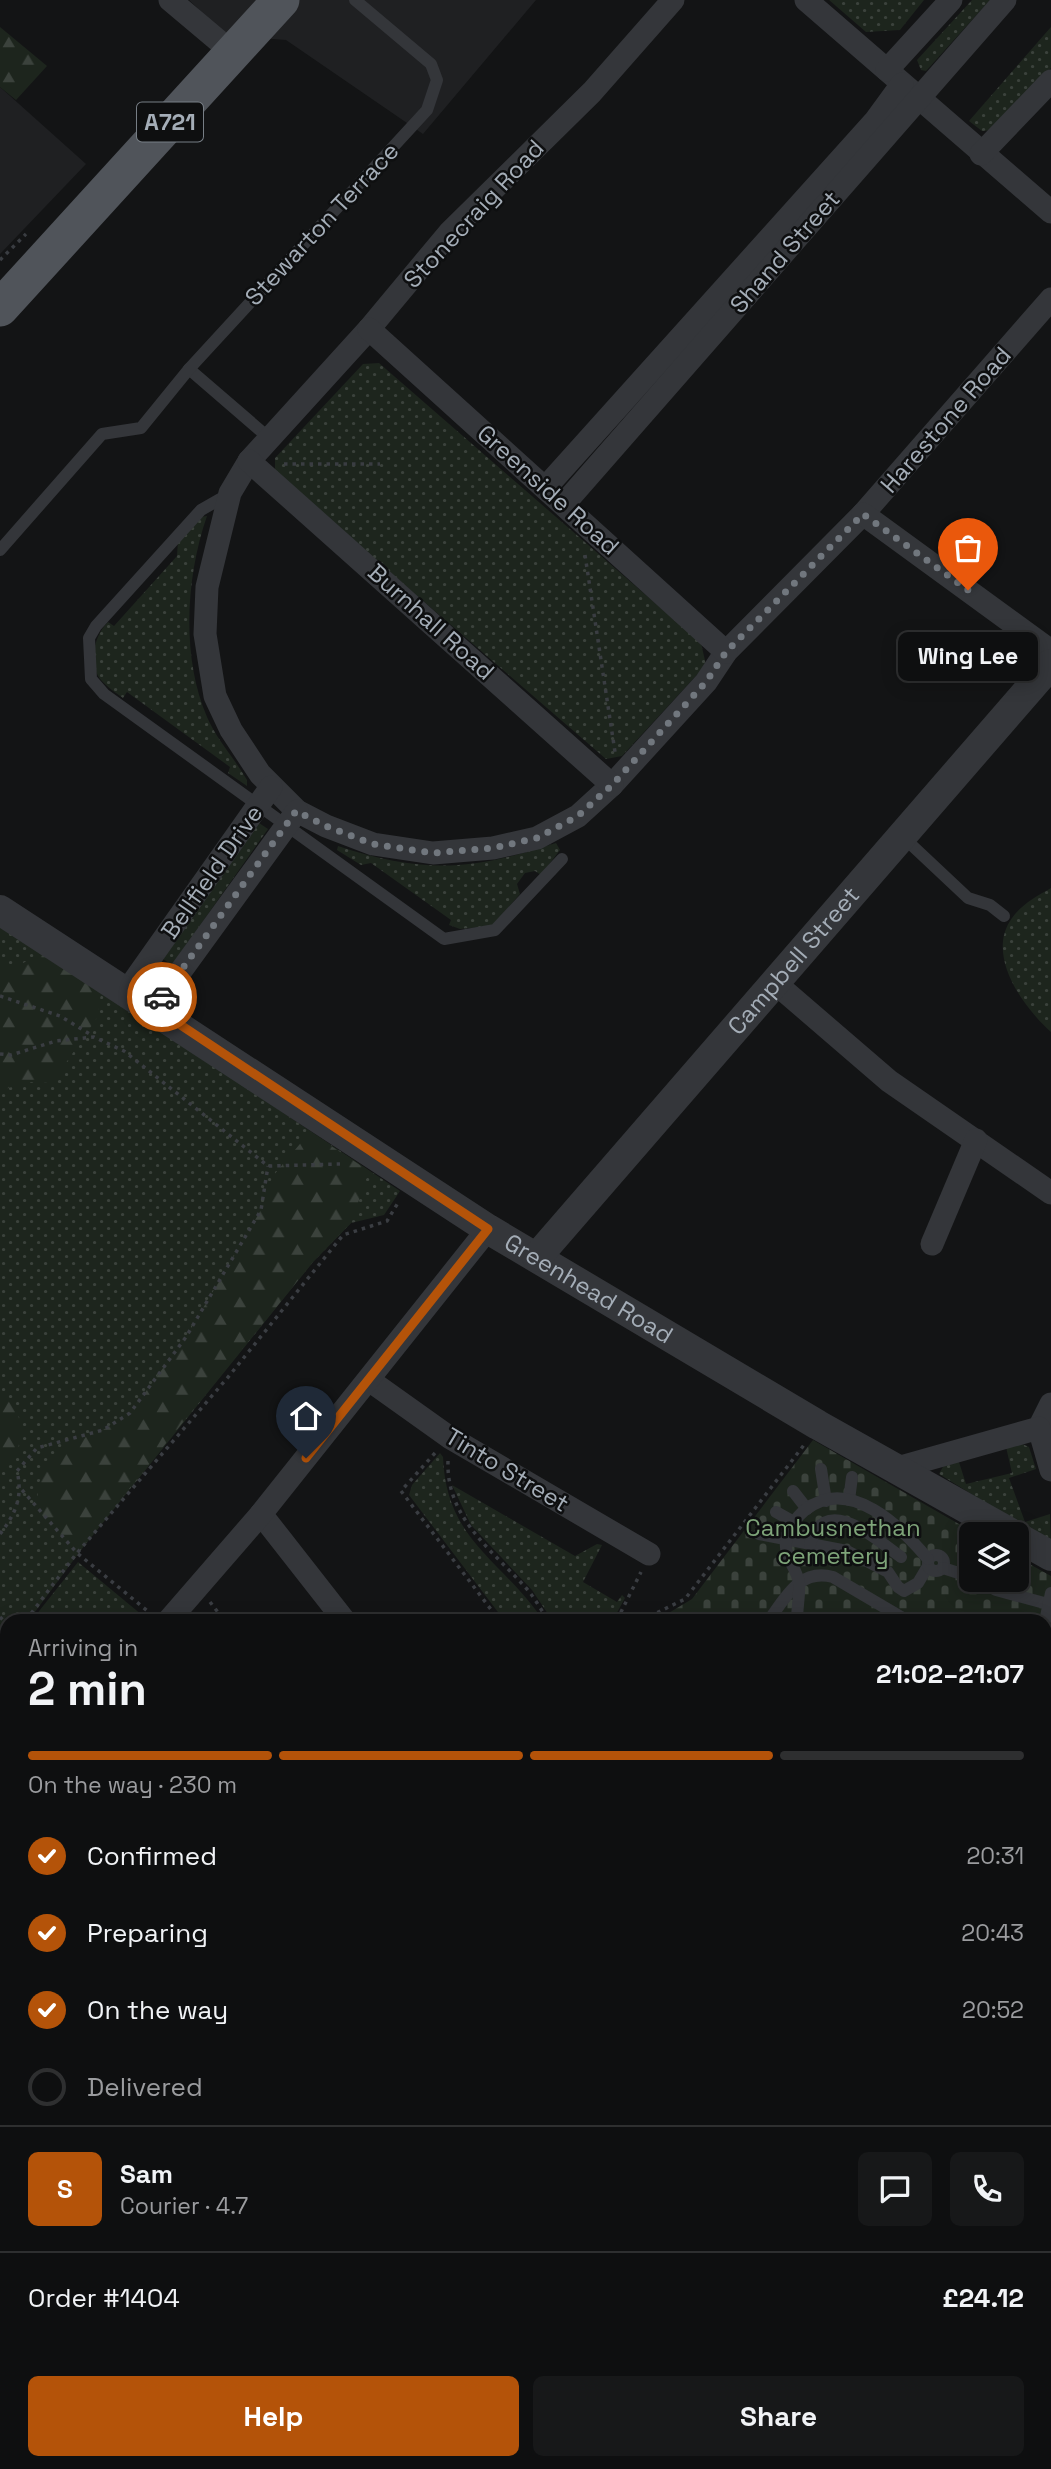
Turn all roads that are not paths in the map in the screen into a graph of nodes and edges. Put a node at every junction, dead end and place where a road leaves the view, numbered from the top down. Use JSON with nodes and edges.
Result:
{"nodes":[{"id":1,"x":170,"y":0,"type":"edge"},
{"id":2,"x":281,"y":0,"type":"edge"},
{"id":3,"x":355,"y":0,"type":"edge"},
{"id":4,"x":673,"y":0,"type":"edge"},
{"id":5,"x":806,"y":0,"type":"edge"},
{"id":6,"x":951,"y":0,"type":"edge"},
{"id":7,"x":1005,"y":0,"type":"edge"},
{"id":8,"x":233,"y":53,"type":"junction"},
{"id":9,"x":1051,"y":81,"type":"edge"},
{"id":10,"x":902,"y":85,"type":"junction"},
{"id":11,"x":981,"y":154,"type":"junction"},
{"id":12,"x":1051,"y":212,"type":"edge"},
{"id":13,"x":1051,"y":299,"type":"edge"},
{"id":14,"x":0,"y":308,"type":"edge"},
{"id":15,"x":369,"y":329,"type":"junction"},
{"id":16,"x":188,"y":369,"type":"junction"},
{"id":17,"x":269,"y":438,"type":"junction"},
{"id":18,"x":254,"y":465,"type":"junction"},
{"id":19,"x":545,"y":487,"type":"junction"},
{"id":20,"x":230,"y":493,"type":"junction"},
{"id":21,"x":572,"y":511,"type":"junction"},
{"id":22,"x":863,"y":514,"type":"junction"},
{"id":23,"x":0,"y":550,"type":"edge"},
{"id":24,"x":1051,"y":651,"type":"edge"},
{"id":25,"x":726,"y":652,"type":"junction"},
{"id":26,"x":1051,"y":664,"type":"edge"},
{"id":27,"x":615,"y":781,"type":"junction"},
{"id":28,"x":266,"y":796,"type":"junction"},
{"id":29,"x":290,"y":818,"type":"junction"},
{"id":30,"x":902,"y":836,"type":"junction"},
{"id":31,"x":562,"y":859,"type":"dead end"},
{"id":32,"x":0,"y":909,"type":"edge"},
{"id":33,"x":1004,"y":916,"type":"dead end"},
{"id":34,"x":774,"y":982,"type":"junction"},
{"id":35,"x":127,"y":991,"type":"junction"},
{"id":36,"x":155,"y":1008,"type":"junction"},
{"id":37,"x":976,"y":1140,"type":"junction"},
{"id":38,"x":1051,"y":1193,"type":"edge"},
{"id":39,"x":488,"y":1229,"type":"junction"},
{"id":40,"x":932,"y":1244,"type":"dead end"},
{"id":41,"x":537,"y":1258,"type":"junction"},
{"id":42,"x":369,"y":1380,"type":"junction"},
{"id":43,"x":1051,"y":1404,"type":"edge"},
{"id":44,"x":1039,"y":1427,"type":"junction"},
{"id":45,"x":897,"y":1468,"type":"junction"},
{"id":46,"x":821,"y":1469,"type":"dead end"},
{"id":47,"x":1051,"y":1471,"type":"edge"},
{"id":48,"x":852,"y":1477,"type":"dead end"},
{"id":49,"x":793,"y":1491,"type":"dead end"},
{"id":50,"x":849,"y":1500,"type":"junction"},
{"id":51,"x":825,"y":1501,"type":"junction"},
{"id":52,"x":807,"y":1509,"type":"junction"},
{"id":53,"x":776,"y":1512,"type":"dead end"},
{"id":54,"x":261,"y":1514,"type":"junction"},
{"id":55,"x":794,"y":1522,"type":"junction"},
{"id":56,"x":991,"y":1522,"type":"edge"},
{"id":57,"x":759,"y":1534,"type":"dead end"},
{"id":58,"x":786,"y":1542,"type":"junction"},
{"id":59,"x":914,"y":1542,"type":"junction"},
{"id":60,"x":810,"y":1544,"type":"junction"},
{"id":61,"x":1029,"y":1544,"type":"edge"},
{"id":62,"x":649,"y":1554,"type":"road end"},
{"id":63,"x":1051,"y":1556,"type":"edge"},
{"id":64,"x":901,"y":1557,"type":"junction"},
{"id":65,"x":928,"y":1562,"type":"junction"},
{"id":66,"x":888,"y":1572,"type":"junction"},
{"id":67,"x":959,"y":1573,"type":"edge"},
{"id":68,"x":799,"y":1581,"type":"junction"},
{"id":69,"x":1010,"y":1592,"type":"edge"},
{"id":70,"x":1050,"y":1598,"type":"edge"},
{"id":71,"x":174,"y":1614,"type":"edge"},
{"id":72,"x":339,"y":1614,"type":"edge"},
{"id":73,"x":774,"y":1614,"type":"edge"},
{"id":74,"x":797,"y":1614,"type":"edge"},
{"id":75,"x":896,"y":1614,"type":"edge"}],
"edges":[{"from":1,"to":8,"type":"street"},
{"from":2,"to":8,"type":"main road","number":"A721"},
{"from":3,"to":16,"type":"lane","name":"Stewarton Terrace"},
{"from":4,"to":15,"type":"street","name":"Stonecraig Road"},
{"from":5,"to":10,"type":"street"},
{"from":6,"to":10,"type":"street","name":"Shand Street"},
{"from":7,"to":10,"type":"street","name":"Shand Street"},
{"from":8,"to":14,"type":"main road","number":"A721"},
{"from":9,"to":11,"type":"street"},
{"from":10,"to":11,"type":"street"},
{"from":10,"to":19,"type":"street","name":"Shand Street"},
{"from":10,"to":21,"type":"street","name":"Shand Street"},
{"from":11,"to":12,"type":"street"},
{"from":13,"to":22,"type":"street","name":"Harestone Road"},
{"from":15,"to":17,"type":"street","name":"Stonecraig Road"},
{"from":15,"to":19,"type":"street","name":"Greenside Road"},
{"from":16,"to":17,"type":"lane"},
{"from":16,"to":23,"type":"lane","name":"Stewarton Terrace"},
{"from":17,"to":18,"type":"street","name":"Stonecraig Road"},
{"from":18,"to":20,"type":"street","name":"Stonecraig Road"},
{"from":18,"to":27,"type":"street","name":"Burnhall Road"},
{"from":19,"to":21,"type":"street","name":"Greenside Road"},
{"from":20,"to":28,"type":"street","name":"Stonecraig Road"},
{"from":20,"to":28,"type":"lane"},
{"from":21,"to":25,"type":"street","name":"Greenside Road"},
{"from":22,"to":24,"type":"street"},
{"from":22,"to":25,"type":"street","name":"Harestone Road"},
{"from":25,"to":27,"type":"street","name":"Harestone Road"},
{"from":26,"to":30,"type":"street","name":"Campbell Street"},
{"from":27,"to":29,"type":"street","name":"Harestone Road"},
{"from":28,"to":29,"type":"street","name":"Harestone Road"},
{"from":28,"to":35,"type":"street","name":"Bellfield Drive"},
{"from":29,"to":31,"type":"lane"},
{"from":29,"to":36,"type":"street","name":"Bellfield Drive"},
{"from":30,"to":33,"type":"lane"},
{"from":30,"to":34,"type":"street","name":"Campbell Street"},
{"from":32,"to":35,"type":"street","name":"Greenhead Road"},
{"from":34,"to":37,"type":"street"},
{"from":34,"to":41,"type":"street","name":"Campbell Street"},
{"from":35,"to":36,"type":"street","name":"Greenhead Road"},
{"from":36,"to":39,"type":"street","name":"Greenhead Road"},
{"from":37,"to":38,"type":"street"},
{"from":37,"to":40,"type":"street"},
{"from":39,"to":41,"type":"street","name":"Greenhead Road"},
{"from":39,"to":42,"type":"street"},
{"from":41,"to":45,"type":"street","name":"Greenhead Road"},
{"from":42,"to":54,"type":"street"},
{"from":42,"to":62,"type":"street","name":"Tinto Street"},
{"from":43,"to":44,"type":"street"},
{"from":44,"to":45,"type":"street"},
{"from":44,"to":47,"type":"street"},
{"from":45,"to":56,"type":"street","name":"Greenhead Road"},
{"from":46,"to":51,"type":"lane"},
{"from":48,"to":50,"type":"lane"},
{"from":49,"to":52,"type":"lane"},
{"from":50,"to":51,"type":"lane"},
{"from":50,"to":59,"type":"lane"},
{"from":51,"to":52,"type":"lane"},
{"from":52,"to":55,"type":"lane"},
{"from":53,"to":55,"type":"lane"},
{"from":54,"to":71,"type":"street"},
{"from":54,"to":72,"type":"street"},
{"from":55,"to":58,"type":"lane"},
{"from":57,"to":58,"type":"lane"},
{"from":58,"to":60,"type":"lane"},
{"from":58,"to":68,"type":"lane"},
{"from":59,"to":64,"type":"lane"},
{"from":59,"to":65,"type":"lane"},
{"from":60,"to":64,"type":"lane"},
{"from":60,"to":66,"type":"lane"},
{"from":61,"to":63,"type":"street","name":"Greenhead Road"},
{"from":64,"to":66,"type":"lane"},
{"from":65,"to":66,"type":"lane"},
{"from":65,"to":67,"type":"lane"},
{"from":68,"to":73,"type":"lane"},
{"from":68,"to":74,"type":"lane"},
{"from":68,"to":75,"type":"lane"},
{"from":69,"to":70,"type":"lane"}]}
